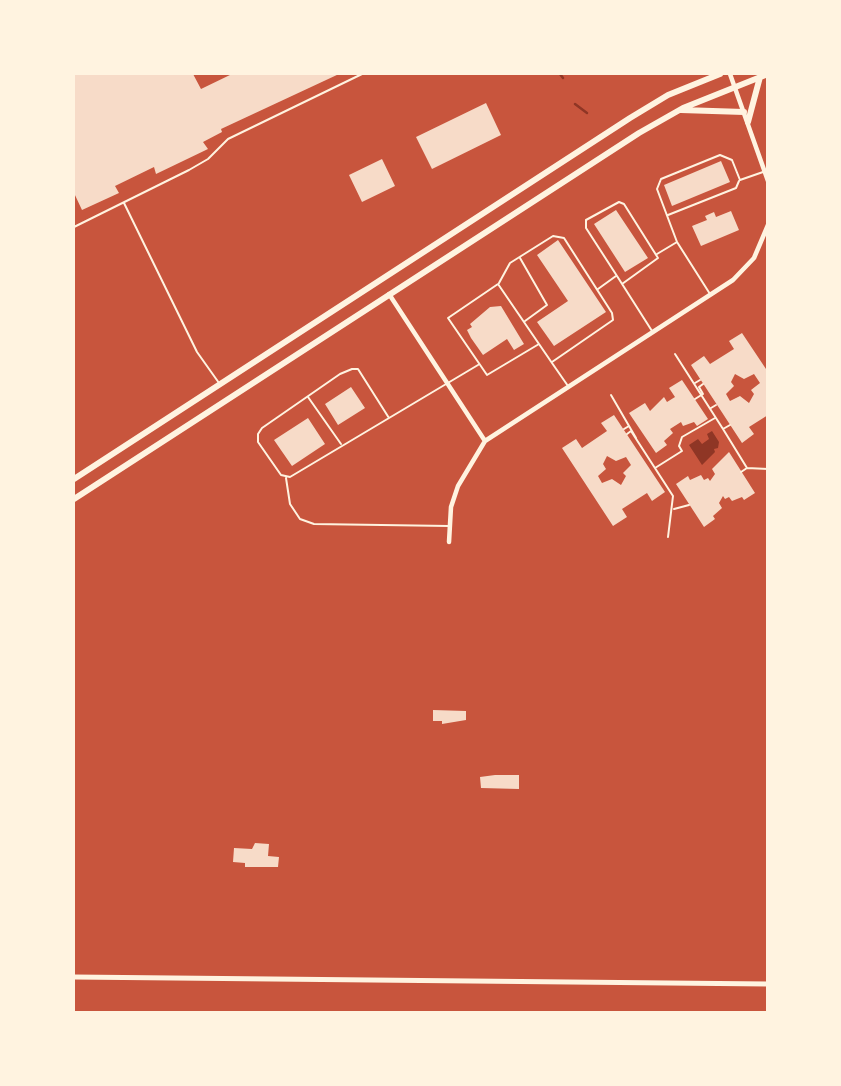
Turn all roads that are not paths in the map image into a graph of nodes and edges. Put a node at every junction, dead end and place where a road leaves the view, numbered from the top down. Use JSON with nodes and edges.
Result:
{"nodes":[{"id":1,"x":348,"y":74,"type":"edge"},
{"id":2,"x":362,"y":74,"type":"edge"},
{"id":3,"x":703,"y":74,"type":"edge"},
{"id":4,"x":720,"y":74,"type":"edge"},
{"id":5,"x":730,"y":74,"type":"edge"},
{"id":6,"x":768,"y":74,"type":"edge"},
{"id":7,"x":760,"y":77,"type":"junction"},
{"id":8,"x":351,"y":79,"type":"junction"},
{"id":9,"x":694,"y":83,"type":"junction"},
{"id":10,"x":734,"y":85,"type":"junction"},
{"id":11,"x":679,"y":110,"type":"junction"},
{"id":12,"x":744,"y":112,"type":"junction"},
{"id":13,"x":748,"y":122,"type":"junction"},
{"id":14,"x":765,"y":171,"type":"junction"},
{"id":15,"x":740,"y":180,"type":"junction"},
{"id":16,"x":768,"y":181,"type":"edge"},
{"id":17,"x":124,"y":203,"type":"junction"},
{"id":18,"x":667,"y":215,"type":"junction"},
{"id":19,"x":768,"y":225,"type":"edge"},
{"id":20,"x":74,"y":227,"type":"edge"},
{"id":21,"x":677,"y":242,"type":"junction"},
{"id":22,"x":656,"y":255,"type":"junction"},
{"id":23,"x":520,"y":257,"type":"junction"},
{"id":24,"x":617,"y":276,"type":"junction"},
{"id":25,"x":498,"y":284,"type":"junction"},
{"id":26,"x":622,"y":284,"type":"junction"},
{"id":27,"x":597,"y":289,"type":"junction"},
{"id":28,"x":389,"y":295,"type":"junction"},
{"id":29,"x":710,"y":295,"type":"junction"},
{"id":30,"x":524,"y":321,"type":"junction"},
{"id":31,"x":653,"y":332,"type":"junction"},
{"id":32,"x":539,"y":344,"type":"junction"},
{"id":33,"x":552,"y":363,"type":"junction"},
{"id":34,"x":478,"y":365,"type":"junction"},
{"id":35,"x":447,"y":383,"type":"junction"},
{"id":36,"x":220,"y":384,"type":"junction"},
{"id":37,"x":568,"y":387,"type":"junction"},
{"id":38,"x":307,"y":396,"type":"junction"},
{"id":39,"x":389,"y":418,"type":"junction"},
{"id":40,"x":485,"y":441,"type":"junction"},
{"id":41,"x":343,"y":445,"type":"junction"},
{"id":42,"x":286,"y":477,"type":"junction"},
{"id":43,"x":74,"y":479,"type":"edge"},
{"id":44,"x":74,"y":499,"type":"edge"},
{"id":45,"x":450,"y":526,"type":"junction"},
{"id":46,"x":449,"y":542,"type":"dead end"},
{"id":47,"x":74,"y":976,"type":"edge"},
{"id":48,"x":768,"y":984,"type":"edge"}],
"edges":[{"from":1,"to":8,"type":"lane"},
{"from":2,"to":8,"type":"lane"},
{"from":3,"to":9,"type":"main road"},
{"from":4,"to":9,"type":"main road"},
{"from":5,"to":10,"type":"street"},
{"from":6,"to":7,"type":"main road"},
{"from":7,"to":10,"type":"main road"},
{"from":7,"to":13,"type":"main road"},
{"from":8,"to":17,"type":"lane"},
{"from":9,"to":36,"type":"main road"},
{"from":10,"to":11,"type":"main road"},
{"from":10,"to":12,"type":"street"},
{"from":11,"to":12,"type":"main road"},
{"from":11,"to":28,"type":"main road"},
{"from":12,"to":13,"type":"street"},
{"from":13,"to":14,"type":"street"},
{"from":14,"to":15,"type":"lane"},
{"from":14,"to":16,"type":"street"},
{"from":15,"to":18,"type":"lane"},
{"from":15,"to":18,"type":"lane"},
{"from":17,"to":20,"type":"lane"},
{"from":17,"to":36,"type":"lane"},
{"from":18,"to":21,"type":"lane"},
{"from":19,"to":29,"type":"street"},
{"from":21,"to":22,"type":"lane"},
{"from":21,"to":29,"type":"lane"},
{"from":22,"to":24,"type":"lane"},
{"from":22,"to":26,"type":"lane"},
{"from":23,"to":25,"type":"lane"},
{"from":23,"to":27,"type":"lane"},
{"from":23,"to":30,"type":"lane"},
{"from":24,"to":26,"type":"lane"},
{"from":24,"to":27,"type":"lane"},
{"from":25,"to":30,"type":"lane"},
{"from":25,"to":34,"type":"lane"},
{"from":26,"to":31,"type":"lane"},
{"from":27,"to":33,"type":"lane"},
{"from":28,"to":35,"type":"street"},
{"from":28,"to":44,"type":"main road"},
{"from":29,"to":31,"type":"street"},
{"from":30,"to":32,"type":"lane"},
{"from":31,"to":37,"type":"street"},
{"from":32,"to":33,"type":"lane"},
{"from":32,"to":34,"type":"lane"},
{"from":33,"to":37,"type":"lane"},
{"from":34,"to":35,"type":"lane"},
{"from":35,"to":39,"type":"lane"},
{"from":35,"to":40,"type":"street"},
{"from":36,"to":43,"type":"main road"},
{"from":37,"to":40,"type":"street"},
{"from":38,"to":39,"type":"lane"},
{"from":38,"to":41,"type":"lane"},
{"from":38,"to":42,"type":"lane"},
{"from":39,"to":41,"type":"lane"},
{"from":40,"to":45,"type":"street"},
{"from":41,"to":42,"type":"lane"},
{"from":42,"to":45,"type":"lane"},
{"from":45,"to":46,"type":"street"},
{"from":47,"to":48,"type":"street"}]}
